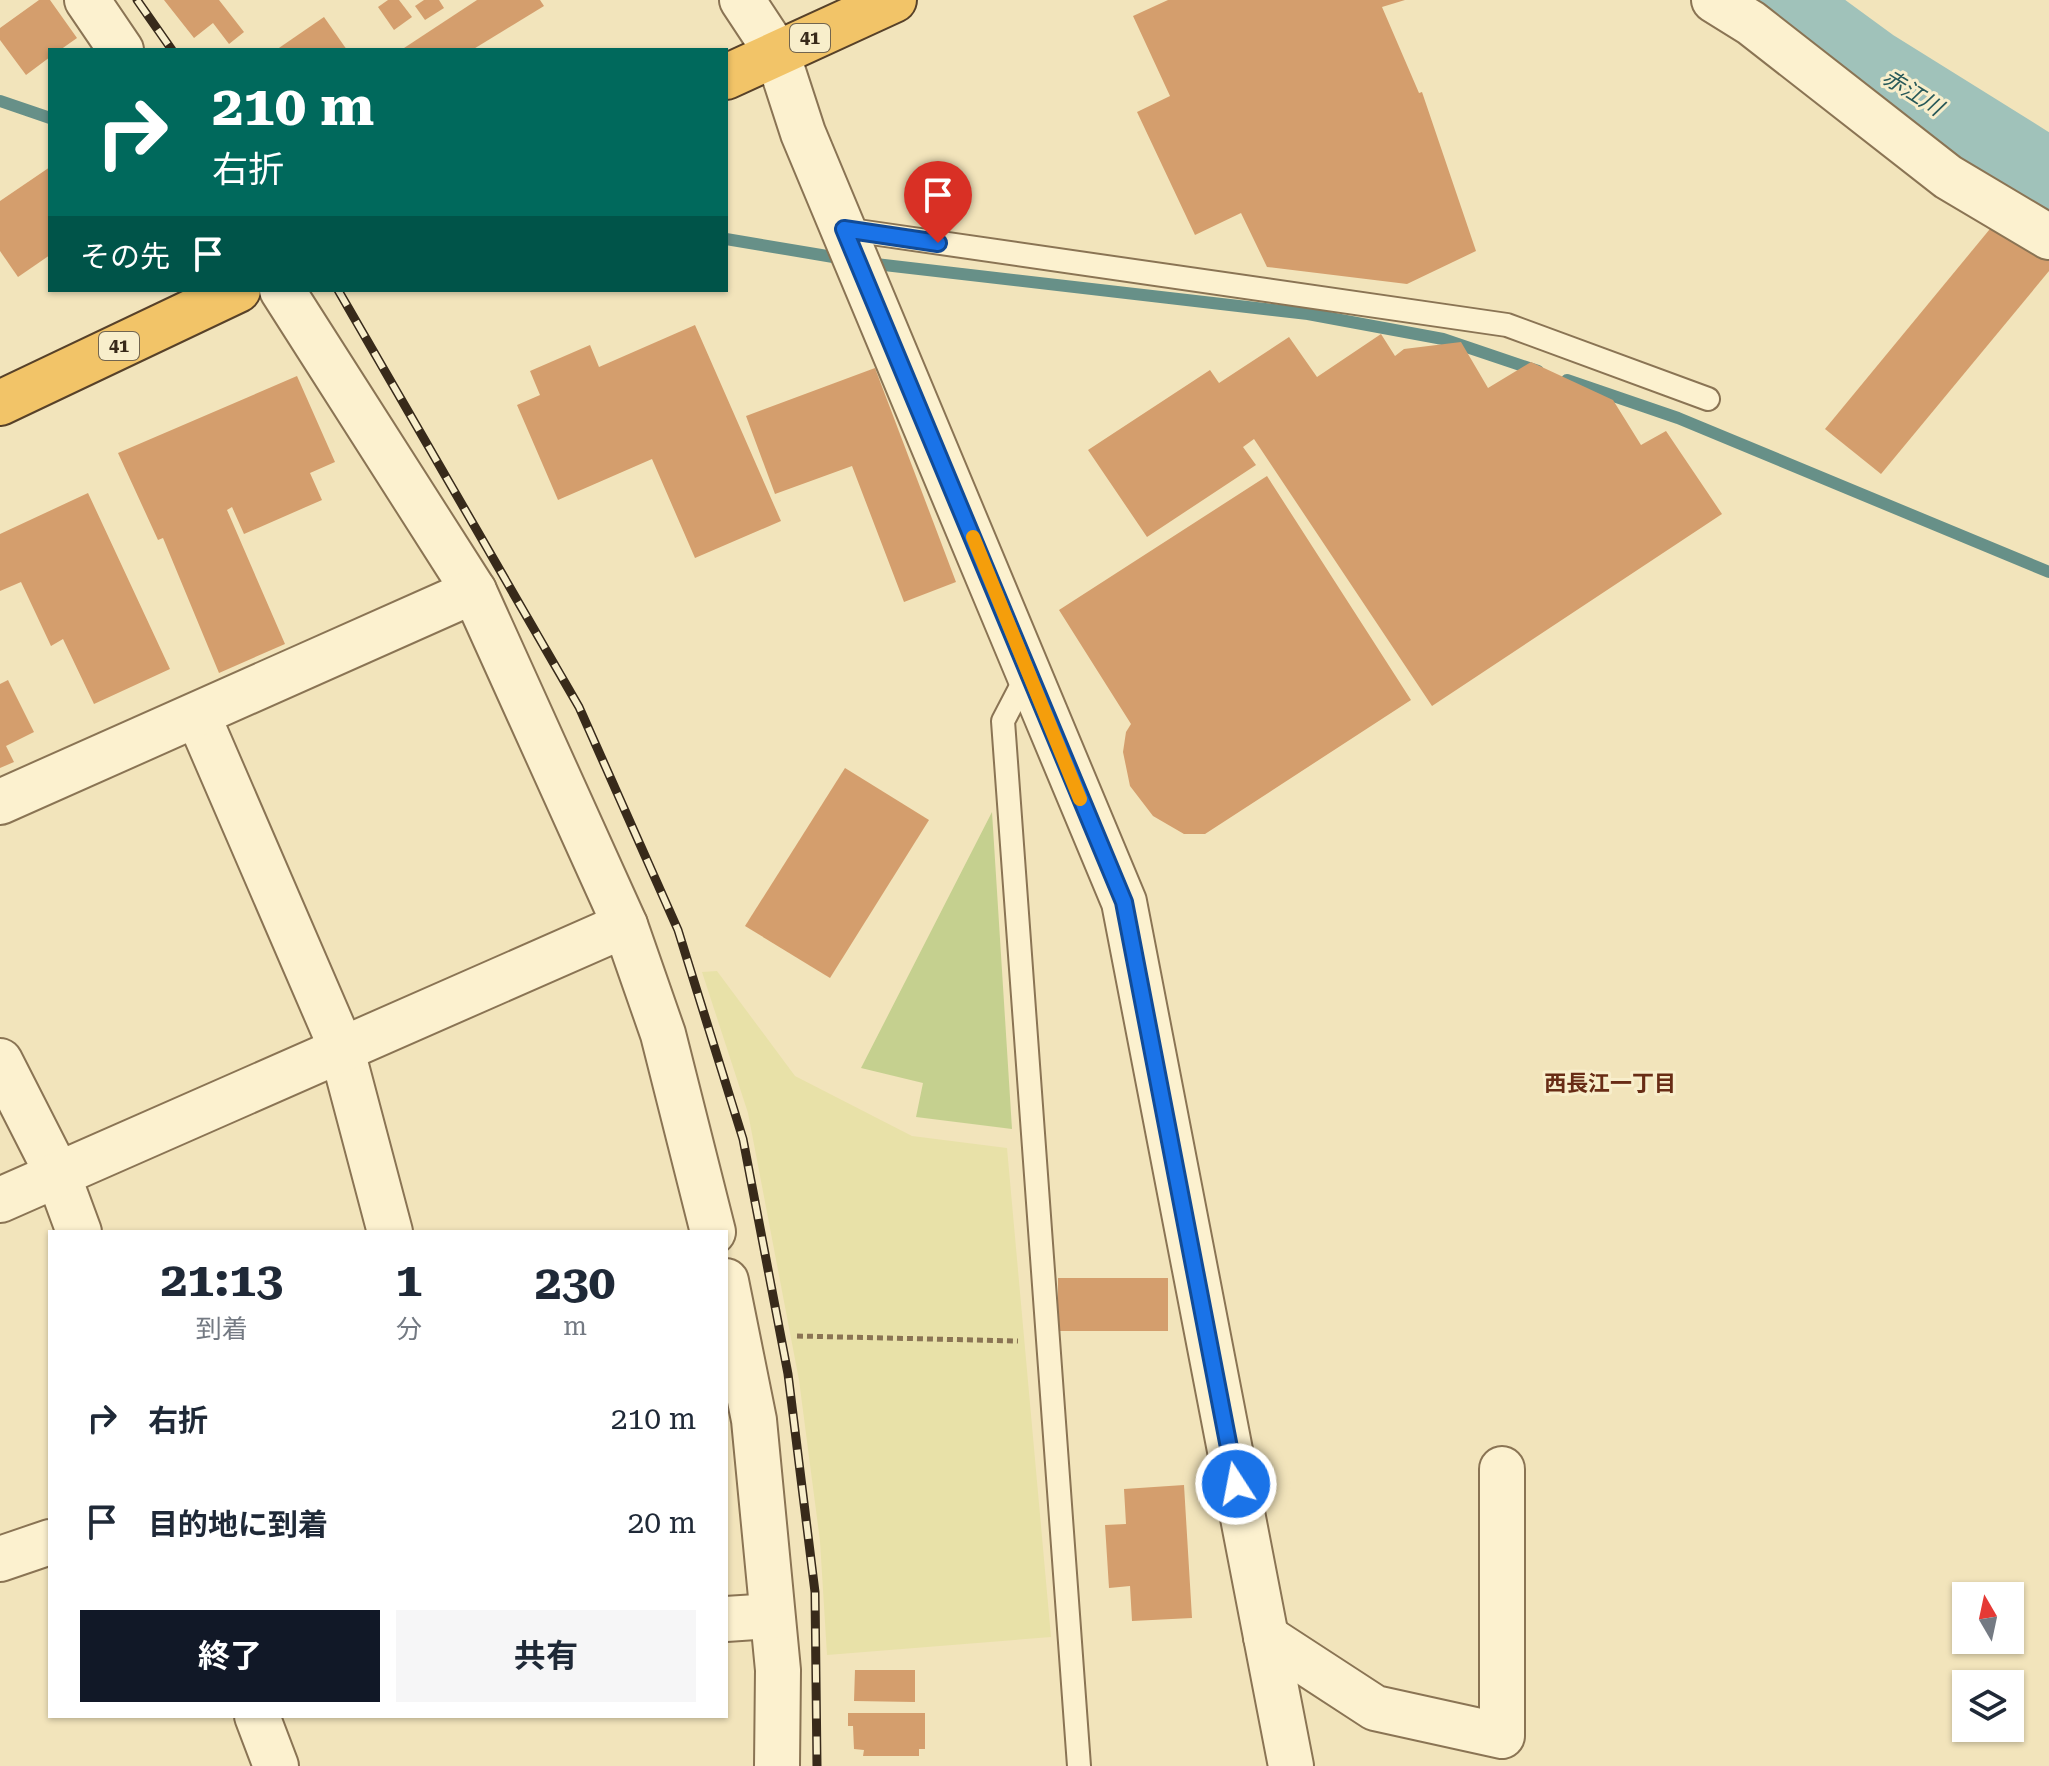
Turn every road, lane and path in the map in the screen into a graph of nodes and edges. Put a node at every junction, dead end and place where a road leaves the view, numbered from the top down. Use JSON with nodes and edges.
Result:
{"nodes":[{"id":1,"x":87,"y":0,"type":"edge"},
{"id":2,"x":742,"y":0,"type":"edge"},
{"id":3,"x":894,"y":0,"type":"edge"},
{"id":4,"x":1714,"y":0,"type":"edge"},
{"id":5,"x":120,"y":48,"type":"edge"},
{"id":6,"x":777,"y":53,"type":"junction"},
{"id":7,"x":728,"y":76,"type":"edge"},
{"id":8,"x":844,"y":229,"type":"junction"},
{"id":9,"x":2049,"y":237,"type":"edge"},
{"id":10,"x":234,"y":292,"type":"edge"},
{"id":11,"x":283,"y":292,"type":"edge"},
{"id":12,"x":1708,"y":399,"type":"dead end"},
{"id":13,"x":0,"y":403,"type":"edge"},
{"id":14,"x":474,"y":591,"type":"junction"},
{"id":15,"x":1027,"y":675,"type":"junction"},
{"id":16,"x":198,"y":716,"type":"junction"},
{"id":17,"x":0,"y":802,"type":"edge"},
{"id":18,"x":625,"y":925,"type":"junction"},
{"id":19,"x":341,"y":1047,"type":"junction"},
{"id":20,"x":0,"y":1061,"type":"edge"},
{"id":21,"x":58,"y":1175,"type":"junction"},
{"id":22,"x":0,"y":1200,"type":"edge"},
{"id":23,"x":78,"y":1230,"type":"edge"},
{"id":24,"x":389,"y":1230,"type":"edge"},
{"id":25,"x":712,"y":1230,"type":"edge"},
{"id":26,"x":728,"y":1296,"type":"edge"},
{"id":27,"x":797,"y":1336,"type":"dead end"},
{"id":28,"x":1047,"y":1341,"type":"junction"},
{"id":29,"x":1502,"y":1469,"type":"dead end"},
{"id":30,"x":48,"y":1543,"type":"edge"},
{"id":31,"x":0,"y":1559,"type":"edge"},
{"id":32,"x":772,"y":1616,"type":"junction"},
{"id":33,"x":728,"y":1619,"type":"edge"},
{"id":34,"x":1266,"y":1637,"type":"junction"},
{"id":35,"x":258,"y":1718,"type":"edge"},
{"id":36,"x":276,"y":1766,"type":"edge"},
{"id":37,"x":777,"y":1766,"type":"edge"},
{"id":38,"x":1079,"y":1766,"type":"edge"},
{"id":39,"x":1291,"y":1766,"type":"edge"}],
"edges":[{"from":1,"to":5,"type":"street"},
{"from":2,"to":6,"type":"street"},
{"from":3,"to":6,"type":"highway","number":"41"},
{"from":4,"to":9,"type":"street"},
{"from":6,"to":7,"type":"highway","number":"41"},
{"from":6,"to":8,"type":"street"},
{"from":8,"to":12,"type":"lane"},
{"from":8,"to":15,"type":"street"},
{"from":10,"to":13,"type":"highway","number":"41"},
{"from":11,"to":14,"type":"street"},
{"from":14,"to":16,"type":"street"},
{"from":14,"to":18,"type":"street"},
{"from":15,"to":28,"type":"lane"},
{"from":15,"to":34,"type":"street"},
{"from":16,"to":17,"type":"street"},
{"from":16,"to":19,"type":"street"},
{"from":18,"to":19,"type":"street"},
{"from":18,"to":25,"type":"street"},
{"from":19,"to":21,"type":"street"},
{"from":19,"to":24,"type":"street"},
{"from":20,"to":21,"type":"street"},
{"from":21,"to":22,"type":"street"},
{"from":21,"to":23,"type":"street"},
{"from":26,"to":32,"type":"street"},
{"from":27,"to":28,"type":"path"},
{"from":28,"to":38,"type":"lane"},
{"from":29,"to":34,"type":"street"},
{"from":30,"to":31,"type":"street"},
{"from":32,"to":33,"type":"street"},
{"from":32,"to":37,"type":"street"},
{"from":34,"to":39,"type":"street"},
{"from":35,"to":36,"type":"street"}]}
